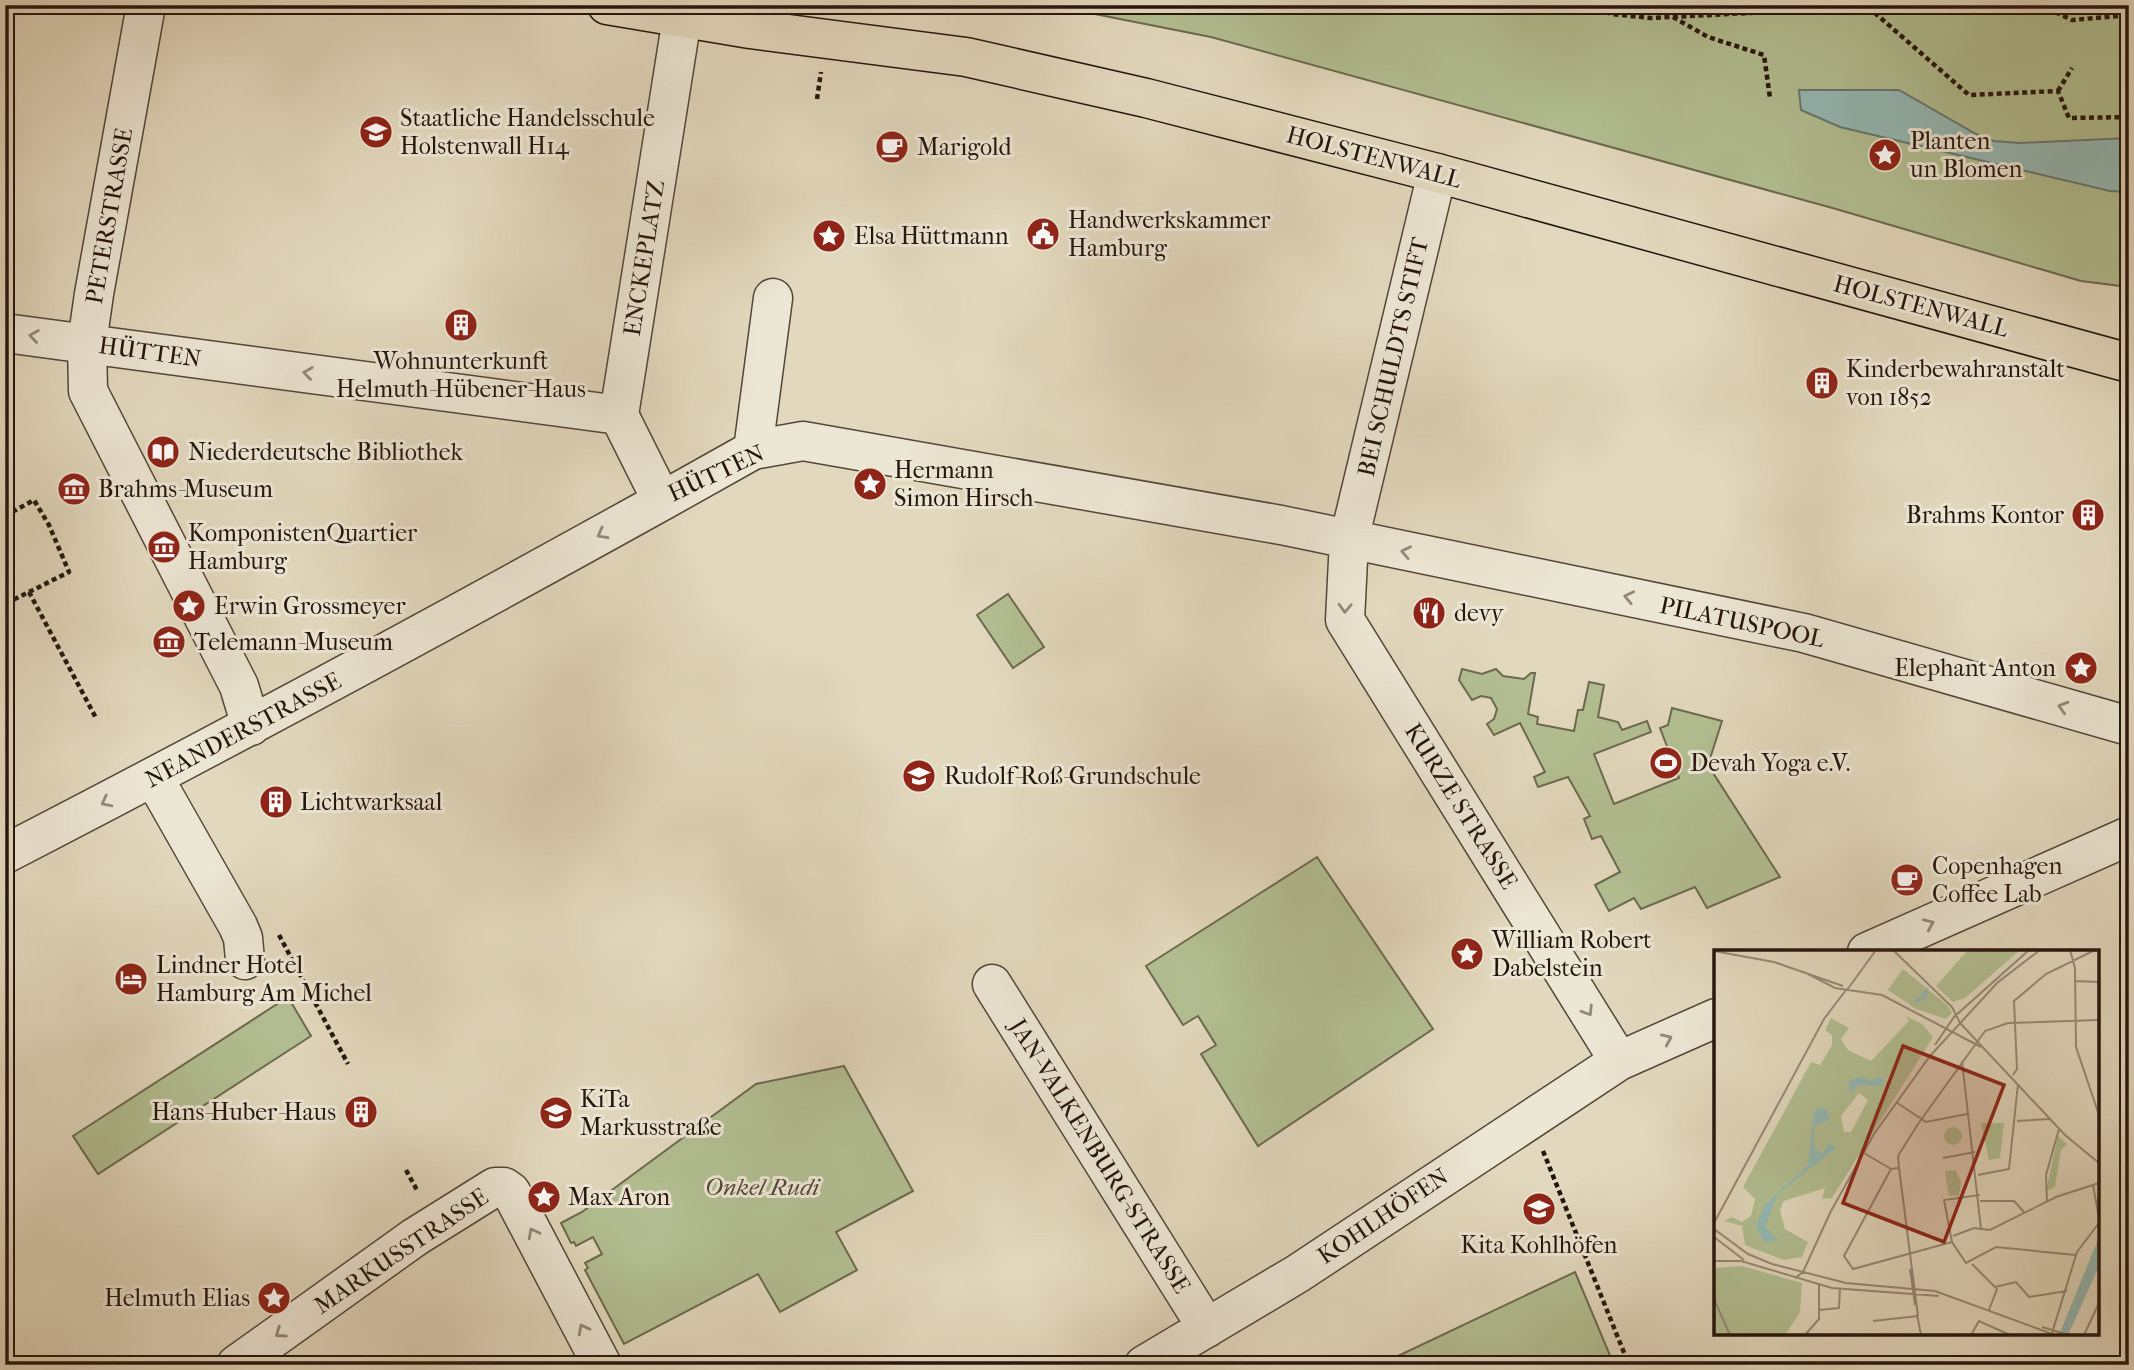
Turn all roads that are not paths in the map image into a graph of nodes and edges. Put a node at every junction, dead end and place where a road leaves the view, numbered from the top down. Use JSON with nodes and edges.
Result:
{"nodes":[{"id":1,"x":146,"y":5,"type":"edge"},
{"id":2,"x":607,"y":5,"type":"edge"},
{"id":3,"x":682,"y":18,"type":"junction"},
{"id":4,"x":1437,"y":173,"type":"junction"},
{"id":5,"x":773,"y":298,"type":"dead end"},
{"id":6,"x":5,"y":332,"type":"edge"},
{"id":7,"x":87,"y":343,"type":"junction"},
{"id":8,"x":2129,"y":363,"type":"edge"},
{"id":9,"x":619,"y":415,"type":"junction"},
{"id":10,"x":753,"y":450,"type":"junction"},
{"id":11,"x":662,"y":501,"type":"junction"},
{"id":12,"x":1349,"y":540,"type":"junction"},
{"id":13,"x":251,"y":726,"type":"junction"},
{"id":14,"x":2129,"y":726,"type":"edge"},
{"id":15,"x":154,"y":778,"type":"junction"},
{"id":16,"x":2129,"y":836,"type":"edge"},
{"id":17,"x":5,"y":854,"type":"edge"},
{"id":18,"x":1872,"y":950,"type":"edge"},
{"id":19,"x":245,"y":960,"type":"dead end"},
{"id":20,"x":992,"y":984,"type":"dead end"},
{"id":21,"x":1714,"y":1019,"type":"edge"},
{"id":22,"x":1619,"y":1061,"type":"junction"},
{"id":23,"x":1207,"y":1328,"type":"junction"},
{"id":24,"x":236,"y":1365,"type":"edge"},
{"id":25,"x":602,"y":1365,"type":"edge"},
{"id":26,"x":1144,"y":1365,"type":"edge"}],
"edges":[{"from":1,"to":7,"type":"street","name":"PETERSTRASSE"},
{"from":2,"to":3,"type":"main road","name":"HOLSTENWALL"},
{"from":3,"to":4,"type":"main road","name":"HOLSTENWALL"},
{"from":3,"to":9,"type":"street","name":"ENCKEPLATZ"},
{"from":4,"to":8,"type":"main road","name":"HOLSTENWALL"},
{"from":4,"to":12,"type":"street","name":"BEI SCHULDTS STIFT"},
{"from":5,"to":10,"type":"street"},
{"from":7,"to":6,"type":"street","name":"HÜTTEN","one_way":true},
{"from":9,"to":7,"type":"street","name":"HÜTTEN","one_way":true},
{"from":7,"to":13,"type":"street","name":"PETERSTRASSE"},
{"from":9,"to":11,"type":"street","name":"HÜTTEN"},
{"from":10,"to":11,"type":"street","name":"HÜTTEN"},
{"from":10,"to":12,"type":"street","name":"HÜTTEN"},
{"from":11,"to":13,"type":"street","name":"NEANDERSTRASSE","one_way":true},
{"from":14,"to":12,"type":"street","name":"PILATUSPOOL","one_way":true},
{"from":12,"to":22,"type":"street","name":"KURZE STRASSE","one_way":true},
{"from":13,"to":15,"type":"street","name":"NEANDERSTRASSE"},
{"from":15,"to":17,"type":"street","name":"NEANDERSTRASSE","one_way":true},
{"from":15,"to":19,"type":"street"},
{"from":18,"to":16,"type":"street","one_way":true},
{"from":20,"to":23,"type":"street","name":"JAN-VALKENBURG-STRASSE"},
{"from":22,"to":21,"type":"street","name":"KOHLHÖFEN","one_way":true},
{"from":22,"to":23,"type":"street","name":"KOHLHÖFEN"},
{"from":23,"to":26,"type":"street","name":"KOHLHÖFEN"},
{"from":25,"to":24,"type":"street","name":"MARKUSSTRASSE","one_way":true}]}
